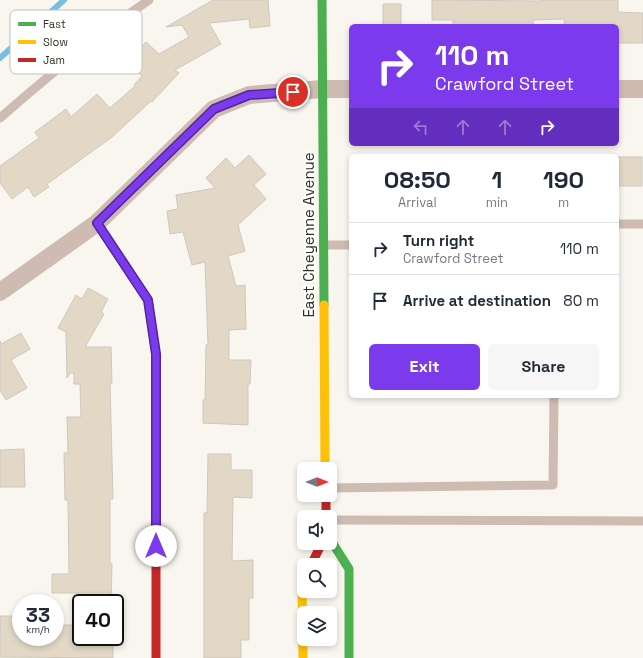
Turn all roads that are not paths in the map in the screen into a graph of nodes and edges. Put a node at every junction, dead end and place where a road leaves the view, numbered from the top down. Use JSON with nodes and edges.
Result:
{"nodes":[{"id":1,"x":149,"y":0,"type":"edge"},
{"id":2,"x":322,"y":0,"type":"edge"},
{"id":3,"x":134,"y":10,"type":"edge"},
{"id":4,"x":50,"y":74,"type":"edge"},
{"id":5,"x":322,"y":89,"type":"junction"},
{"id":6,"x":349,"y":89,"type":"edge"},
{"id":7,"x":619,"y":89,"type":"edge"},
{"id":8,"x":643,"y":89,"type":"edge"},
{"id":9,"x":0,"y":118,"type":"edge"},
{"id":10,"x":97,"y":223,"type":"junction"},
{"id":11,"x":619,"y":224,"type":"edge"},
{"id":12,"x":643,"y":224,"type":"edge"},
{"id":13,"x":323,"y":245,"type":"junction"},
{"id":14,"x":349,"y":245,"type":"edge"},
{"id":15,"x":0,"y":292,"type":"edge"},
{"id":16,"x":554,"y":398,"type":"edge"},
{"id":17,"x":325,"y":462,"type":"edge"},
{"id":18,"x":337,"y":488,"type":"edge"},
{"id":19,"x":337,"y":520,"type":"edge"},
{"id":20,"x":643,"y":521,"type":"edge"},
{"id":21,"x":337,"y":550,"type":"edge"},
{"id":22,"x":302,"y":598,"type":"edge"},
{"id":23,"x":156,"y":658,"type":"edge"},
{"id":24,"x":303,"y":658,"type":"edge"},
{"id":25,"x":349,"y":658,"type":"edge"}],
"edges":[{"from":1,"to":3,"type":"lane"},
{"from":2,"to":5,"type":"main road","name":"East Cheyenne Avenue"},
{"from":4,"to":9,"type":"lane"},
{"from":5,"to":6,"type":"street"},
{"from":5,"to":10,"type":"street"},
{"from":5,"to":13,"type":"main road","name":"East Cheyenne Avenue"},
{"from":7,"to":8,"type":"street"},
{"from":10,"to":15,"type":"street"},
{"from":10,"to":23,"type":"main road"},
{"from":11,"to":12,"type":"lane"},
{"from":13,"to":14,"type":"lane"},
{"from":13,"to":17,"type":"main road","name":"East Cheyenne Avenue"},
{"from":16,"to":18,"type":"lane"},
{"from":19,"to":20,"type":"lane"},
{"from":21,"to":25,"type":"main road"},
{"from":22,"to":24,"type":"main road"}]}
